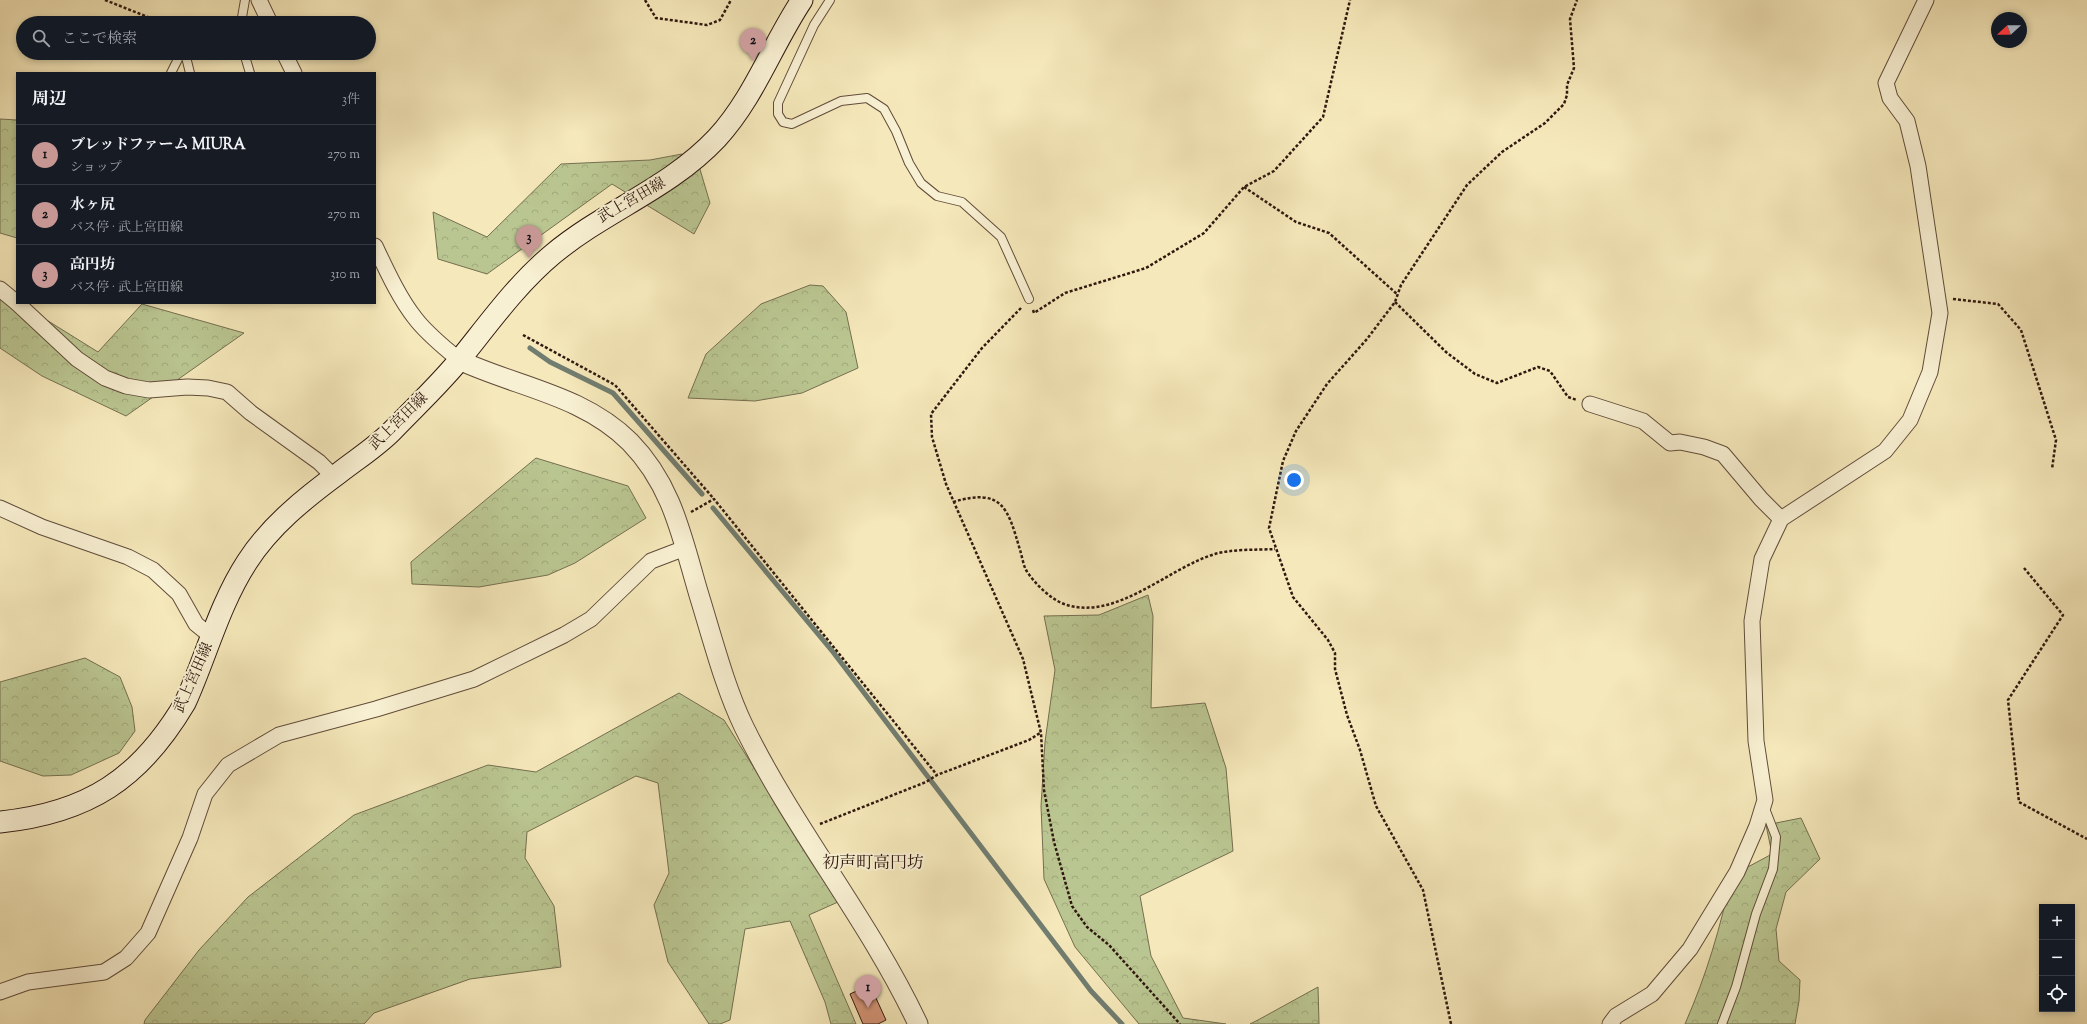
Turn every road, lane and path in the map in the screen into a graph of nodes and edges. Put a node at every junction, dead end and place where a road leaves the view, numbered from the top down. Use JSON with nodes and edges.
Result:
{"nodes":[{"id":1,"x":105,"y":0,"type":"edge"},
{"id":2,"x":245,"y":0,"type":"edge"},
{"id":3,"x":259,"y":0,"type":"edge"},
{"id":4,"x":645,"y":0,"type":"edge"},
{"id":5,"x":730,"y":0,"type":"edge"},
{"id":6,"x":802,"y":0,"type":"edge"},
{"id":7,"x":830,"y":0,"type":"edge"},
{"id":8,"x":1350,"y":0,"type":"edge"},
{"id":9,"x":1576,"y":0,"type":"edge"},
{"id":10,"x":1926,"y":0,"type":"edge"},
{"id":11,"x":145,"y":16,"type":"edge"},
{"id":12,"x":243,"y":16,"type":"edge"},
{"id":13,"x":267,"y":16,"type":"edge"},
{"id":14,"x":177,"y":60,"type":"edge"},
{"id":15,"x":187,"y":60,"type":"edge"},
{"id":16,"x":246,"y":60,"type":"edge"},
{"id":17,"x":288,"y":60,"type":"edge"},
{"id":18,"x":171,"y":72,"type":"edge"},
{"id":19,"x":190,"y":72,"type":"edge"},
{"id":20,"x":250,"y":72,"type":"edge"},
{"id":21,"x":294,"y":72,"type":"edge"},
{"id":22,"x":1244,"y":187,"type":"junction"},
{"id":23,"x":376,"y":248,"type":"edge"},
{"id":24,"x":0,"y":289,"type":"edge"},
{"id":25,"x":1398,"y":295,"type":"junction"},
{"id":26,"x":1936,"y":298,"type":"junction"},
{"id":27,"x":1029,"y":299,"type":"junction"},
{"id":28,"x":16,"y":302,"type":"edge"},
{"id":29,"x":1395,"y":302,"type":"junction"},
{"id":30,"x":18,"y":304,"type":"edge"},
{"id":31,"x":523,"y":334,"type":"dead end"},
{"id":32,"x":459,"y":360,"type":"junction"},
{"id":33,"x":1590,"y":404,"type":"joint"},
{"id":34,"x":2052,"y":469,"type":"dead end"},
{"id":35,"x":334,"y":477,"type":"junction"},
{"id":36,"x":714,"y":499,"type":"junction"},
{"id":37,"x":954,"y":502,"type":"junction"},
{"id":38,"x":0,"y":508,"type":"edge"},
{"id":39,"x":677,"y":519,"type":"junction"},
{"id":40,"x":1781,"y":519,"type":"junction"},
{"id":41,"x":685,"y":548,"type":"junction"},
{"id":42,"x":1275,"y":549,"type":"junction"},
{"id":43,"x":2024,"y":568,"type":"dead end"},
{"id":44,"x":212,"y":637,"type":"junction"},
{"id":45,"x":1041,"y":733,"type":"junction"},
{"id":46,"x":937,"y":775,"type":"junction"},
{"id":47,"x":1764,"y":804,"type":"junction"},
{"id":48,"x":0,"y":822,"type":"edge"},
{"id":49,"x":803,"y":831,"type":"junction"},
{"id":50,"x":2087,"y":839,"type":"edge"},
{"id":51,"x":0,"y":992,"type":"edge"},
{"id":52,"x":918,"y":1024,"type":"edge"},
{"id":53,"x":1180,"y":1024,"type":"edge"},
{"id":54,"x":1452,"y":1024,"type":"edge"},
{"id":55,"x":1610,"y":1024,"type":"edge"},
{"id":56,"x":1722,"y":1024,"type":"edge"}],
"edges":[{"from":1,"to":11,"type":"path"},
{"from":2,"to":12,"type":"lane"},
{"from":3,"to":13,"type":"street"},
{"from":4,"to":5,"type":"path"},
{"from":6,"to":32,"type":"main road","name":"武上宮田線"},
{"from":7,"to":27,"type":"lane"},
{"from":8,"to":22,"type":"path"},
{"from":9,"to":25,"type":"path"},
{"from":10,"to":26,"type":"street"},
{"from":14,"to":18,"type":"lane"},
{"from":15,"to":19,"type":"lane"},
{"from":16,"to":20,"type":"lane"},
{"from":17,"to":21,"type":"street"},
{"from":22,"to":25,"type":"path"},
{"from":22,"to":27,"type":"path"},
{"from":23,"to":32,"type":"street"},
{"from":24,"to":28,"type":"street"},
{"from":25,"to":29,"type":"path"},
{"from":26,"to":34,"type":"path"},
{"from":26,"to":40,"type":"street"},
{"from":27,"to":37,"type":"path"},
{"from":29,"to":33,"type":"path"},
{"from":29,"to":42,"type":"path"},
{"from":30,"to":35,"type":"street"},
{"from":31,"to":36,"type":"path"},
{"from":32,"to":35,"type":"main road","name":"武上宮田線"},
{"from":32,"to":39,"type":"street"},
{"from":33,"to":40,"type":"street"},
{"from":35,"to":44,"type":"main road","name":"武上宮田線"},
{"from":36,"to":39,"type":"path"},
{"from":36,"to":46,"type":"path"},
{"from":37,"to":42,"type":"path"},
{"from":37,"to":45,"type":"path"},
{"from":38,"to":44,"type":"street"},
{"from":39,"to":41,"type":"street"},
{"from":40,"to":47,"type":"street"},
{"from":41,"to":49,"type":"street"},
{"from":41,"to":51,"type":"street"},
{"from":42,"to":54,"type":"path"},
{"from":43,"to":50,"type":"path"},
{"from":44,"to":48,"type":"main road","name":"武上宮田線"},
{"from":45,"to":46,"type":"path"},
{"from":45,"to":53,"type":"path"},
{"from":46,"to":49,"type":"path"},
{"from":47,"to":55,"type":"street"},
{"from":47,"to":56,"type":"lane"},
{"from":49,"to":52,"type":"street"}]}
